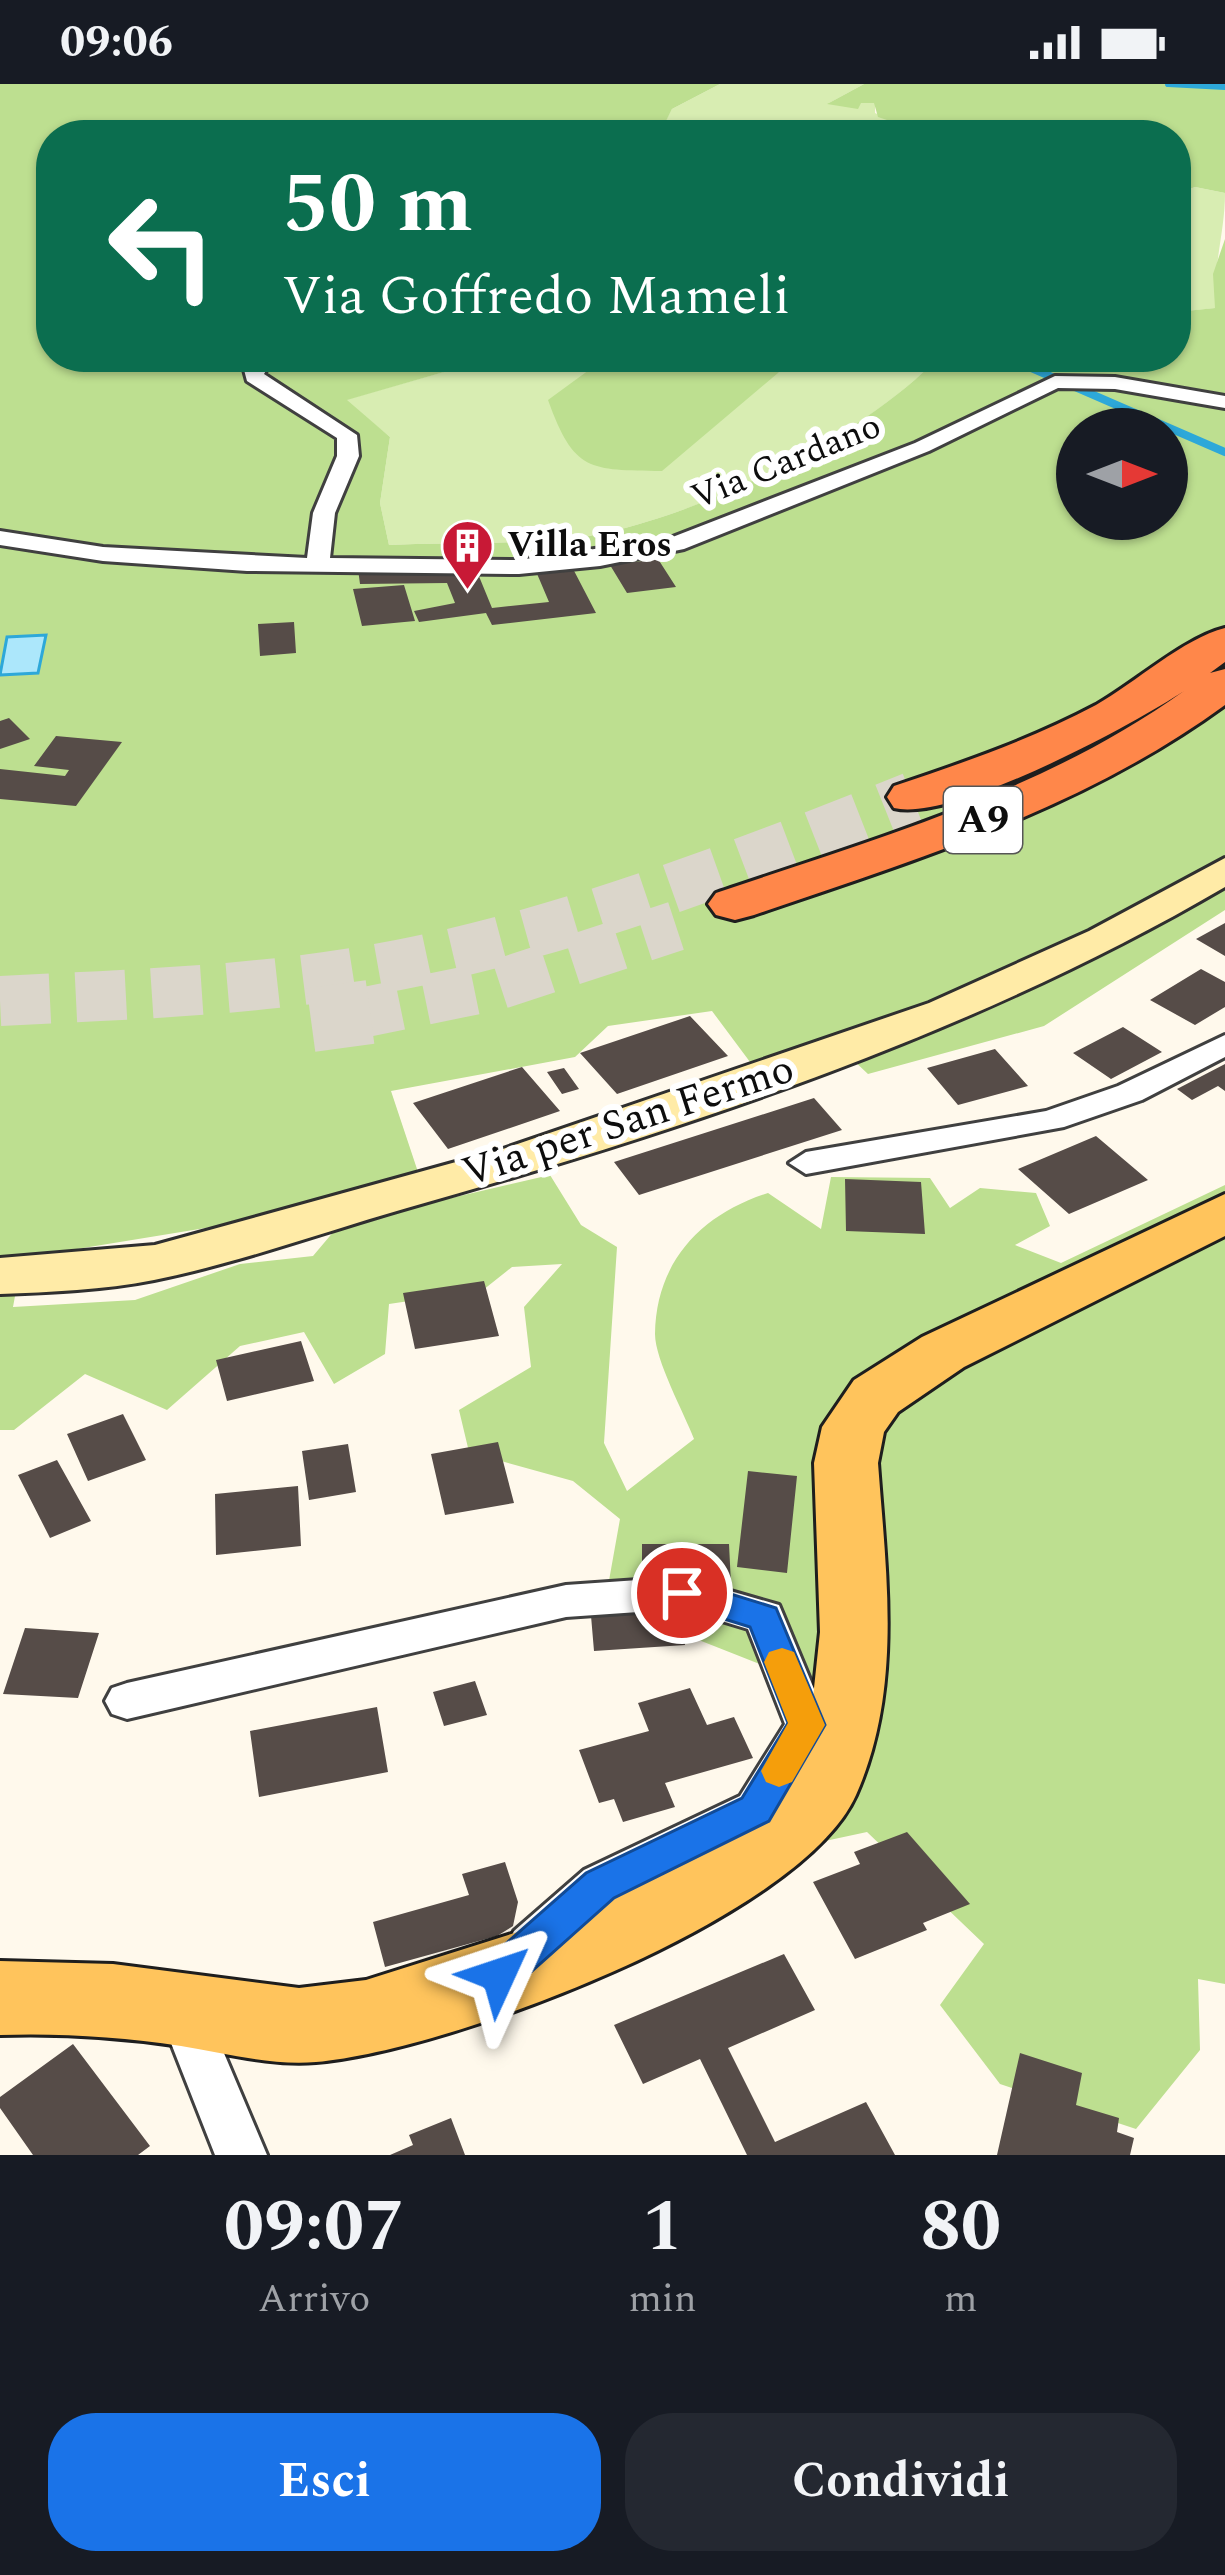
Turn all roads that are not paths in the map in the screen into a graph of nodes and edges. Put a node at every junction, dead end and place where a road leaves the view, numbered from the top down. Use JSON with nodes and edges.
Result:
{"nodes":[{"id":1,"x":254,"y":372,"type":"edge"},
{"id":2,"x":1225,"y":402,"type":"edge"},
{"id":3,"x":0,"y":538,"type":"edge"},
{"id":4,"x":318,"y":564,"type":"junction"},
{"id":5,"x":1225,"y":641,"type":"edge"},
{"id":6,"x":1203,"y":686,"type":"edge"},
{"id":7,"x":912,"y":797,"type":"tunnel mouth"},
{"id":8,"x":1225,"y":870,"type":"edge"},
{"id":9,"x":735,"y":904,"type":"tunnel mouth"},
{"id":10,"x":1225,"y":1046,"type":"edge"},
{"id":11,"x":806,"y":1163,"type":"dead end"},
{"id":12,"x":1225,"y":1213,"type":"edge"},
{"id":13,"x":0,"y":1276,"type":"edge"},
{"id":14,"x":128,"y":1701,"type":"dead end"},
{"id":15,"x":499,"y":1975,"type":"junction"},
{"id":16,"x":0,"y":1997,"type":"edge"},
{"id":17,"x":181,"y":2008,"type":"junction"},
{"id":18,"x":241,"y":2155,"type":"edge"}],
"edges":[{"from":1,"to":4,"type":"street"},
{"from":2,"to":4,"type":"street","name":"Via Cardano"},
{"from":3,"to":4,"type":"street","name":"Via Cardano"},
{"from":5,"to":6,"type":"highway","number":"A9"},
{"from":6,"to":7,"type":"highway","number":"A9"},
{"from":6,"to":9,"type":"highway","number":"A9"},
{"from":8,"to":13,"type":"main road","name":"Via per San Fermo"},
{"from":10,"to":11,"type":"street"},
{"from":12,"to":15,"type":"main road"},
{"from":14,"to":15,"type":"street"},
{"from":15,"to":17,"type":"main road"},
{"from":16,"to":17,"type":"main road"},
{"from":17,"to":18,"type":"street"}]}
